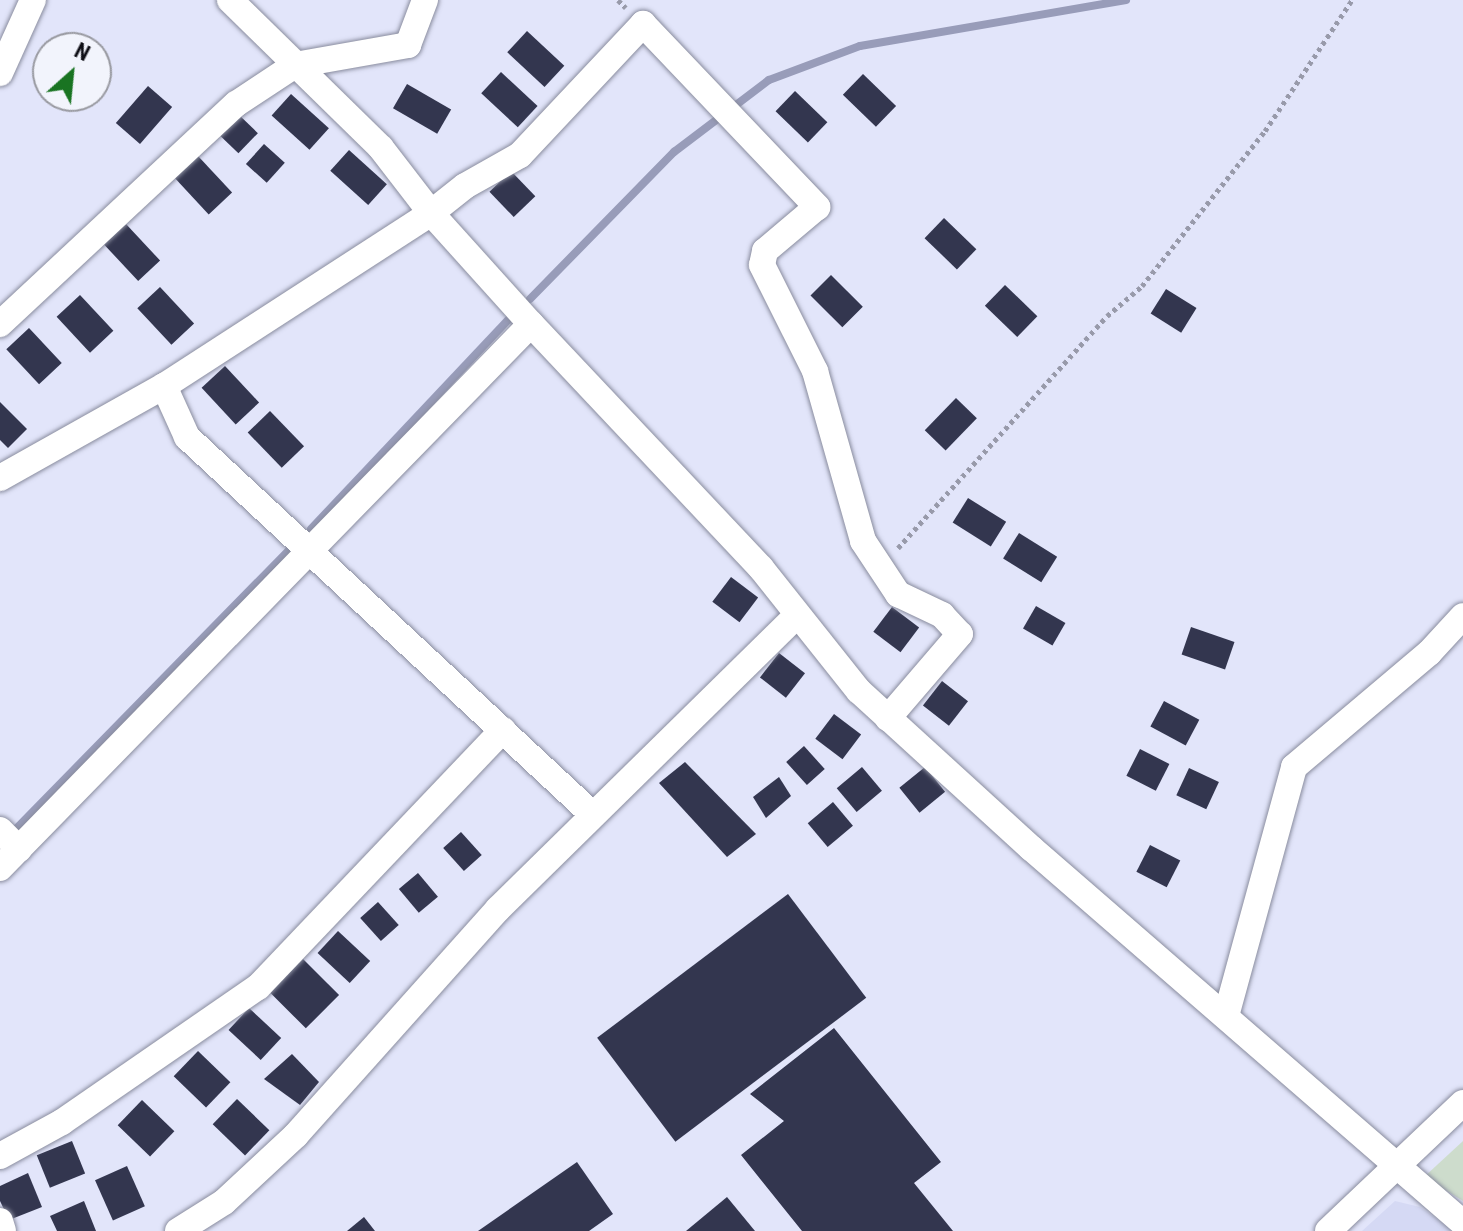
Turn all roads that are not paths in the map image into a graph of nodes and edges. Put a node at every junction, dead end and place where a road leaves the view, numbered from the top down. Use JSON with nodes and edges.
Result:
{"nodes":[{"id":1,"x":33,"y":0,"type":"edge"},
{"id":2,"x":230,"y":0,"type":"edge"},
{"id":3,"x":425,"y":0,"type":"edge"},
{"id":4,"x":295,"y":65,"type":"junction"},
{"id":5,"x":0,"y":73,"type":"edge"},
{"id":6,"x":431,"y":213,"type":"junction"},
{"id":7,"x":0,"y":324,"type":"edge"},
{"id":8,"x":531,"y":324,"type":"junction"},
{"id":9,"x":164,"y":386,"type":"junction"},
{"id":10,"x":0,"y":478,"type":"edge"},
{"id":11,"x":312,"y":549,"type":"junction"},
{"id":12,"x":797,"y":615,"type":"junction"},
{"id":13,"x":1463,"y":616,"type":"edge"},
{"id":14,"x":888,"y":718,"type":"junction"},
{"id":15,"x":503,"y":730,"type":"junction"},
{"id":16,"x":592,"y":814,"type":"junction"},
{"id":17,"x":8,"y":838,"type":"edge"},
{"id":18,"x":0,"y":868,"type":"edge"},
{"id":19,"x":1226,"y":1016,"type":"junction"},
{"id":20,"x":1463,"y":1103,"type":"edge"},
{"id":21,"x":0,"y":1156,"type":"edge"},
{"id":22,"x":1398,"y":1168,"type":"junction"},
{"id":23,"x":0,"y":1221,"type":"edge"},
{"id":24,"x":1460,"y":1225,"type":"edge"},
{"id":25,"x":3,"y":1231,"type":"edge"},
{"id":26,"x":178,"y":1231,"type":"edge"},
{"id":27,"x":1328,"y":1231,"type":"edge"}],
"edges":[{"from":1,"to":5,"type":"street"},
{"from":2,"to":4,"type":"street"},
{"from":3,"to":4,"type":"street"},
{"from":4,"to":6,"type":"street"},
{"from":4,"to":7,"type":"street"},
{"from":6,"to":8,"type":"street"},
{"from":6,"to":9,"type":"street"},
{"from":6,"to":14,"type":"street"},
{"from":8,"to":11,"type":"street"},
{"from":8,"to":12,"type":"street"},
{"from":9,"to":10,"type":"street"},
{"from":9,"to":11,"type":"street"},
{"from":11,"to":15,"type":"street"},
{"from":11,"to":17,"type":"street"},
{"from":12,"to":14,"type":"street"},
{"from":12,"to":16,"type":"street"},
{"from":13,"to":19,"type":"street"},
{"from":14,"to":19,"type":"street"},
{"from":15,"to":16,"type":"street"},
{"from":15,"to":21,"type":"street"},
{"from":16,"to":26,"type":"street"},
{"from":17,"to":18,"type":"street"},
{"from":19,"to":22,"type":"street"},
{"from":20,"to":22,"type":"street"},
{"from":22,"to":24,"type":"street"},
{"from":22,"to":27,"type":"street"},
{"from":23,"to":25,"type":"street"}]}
